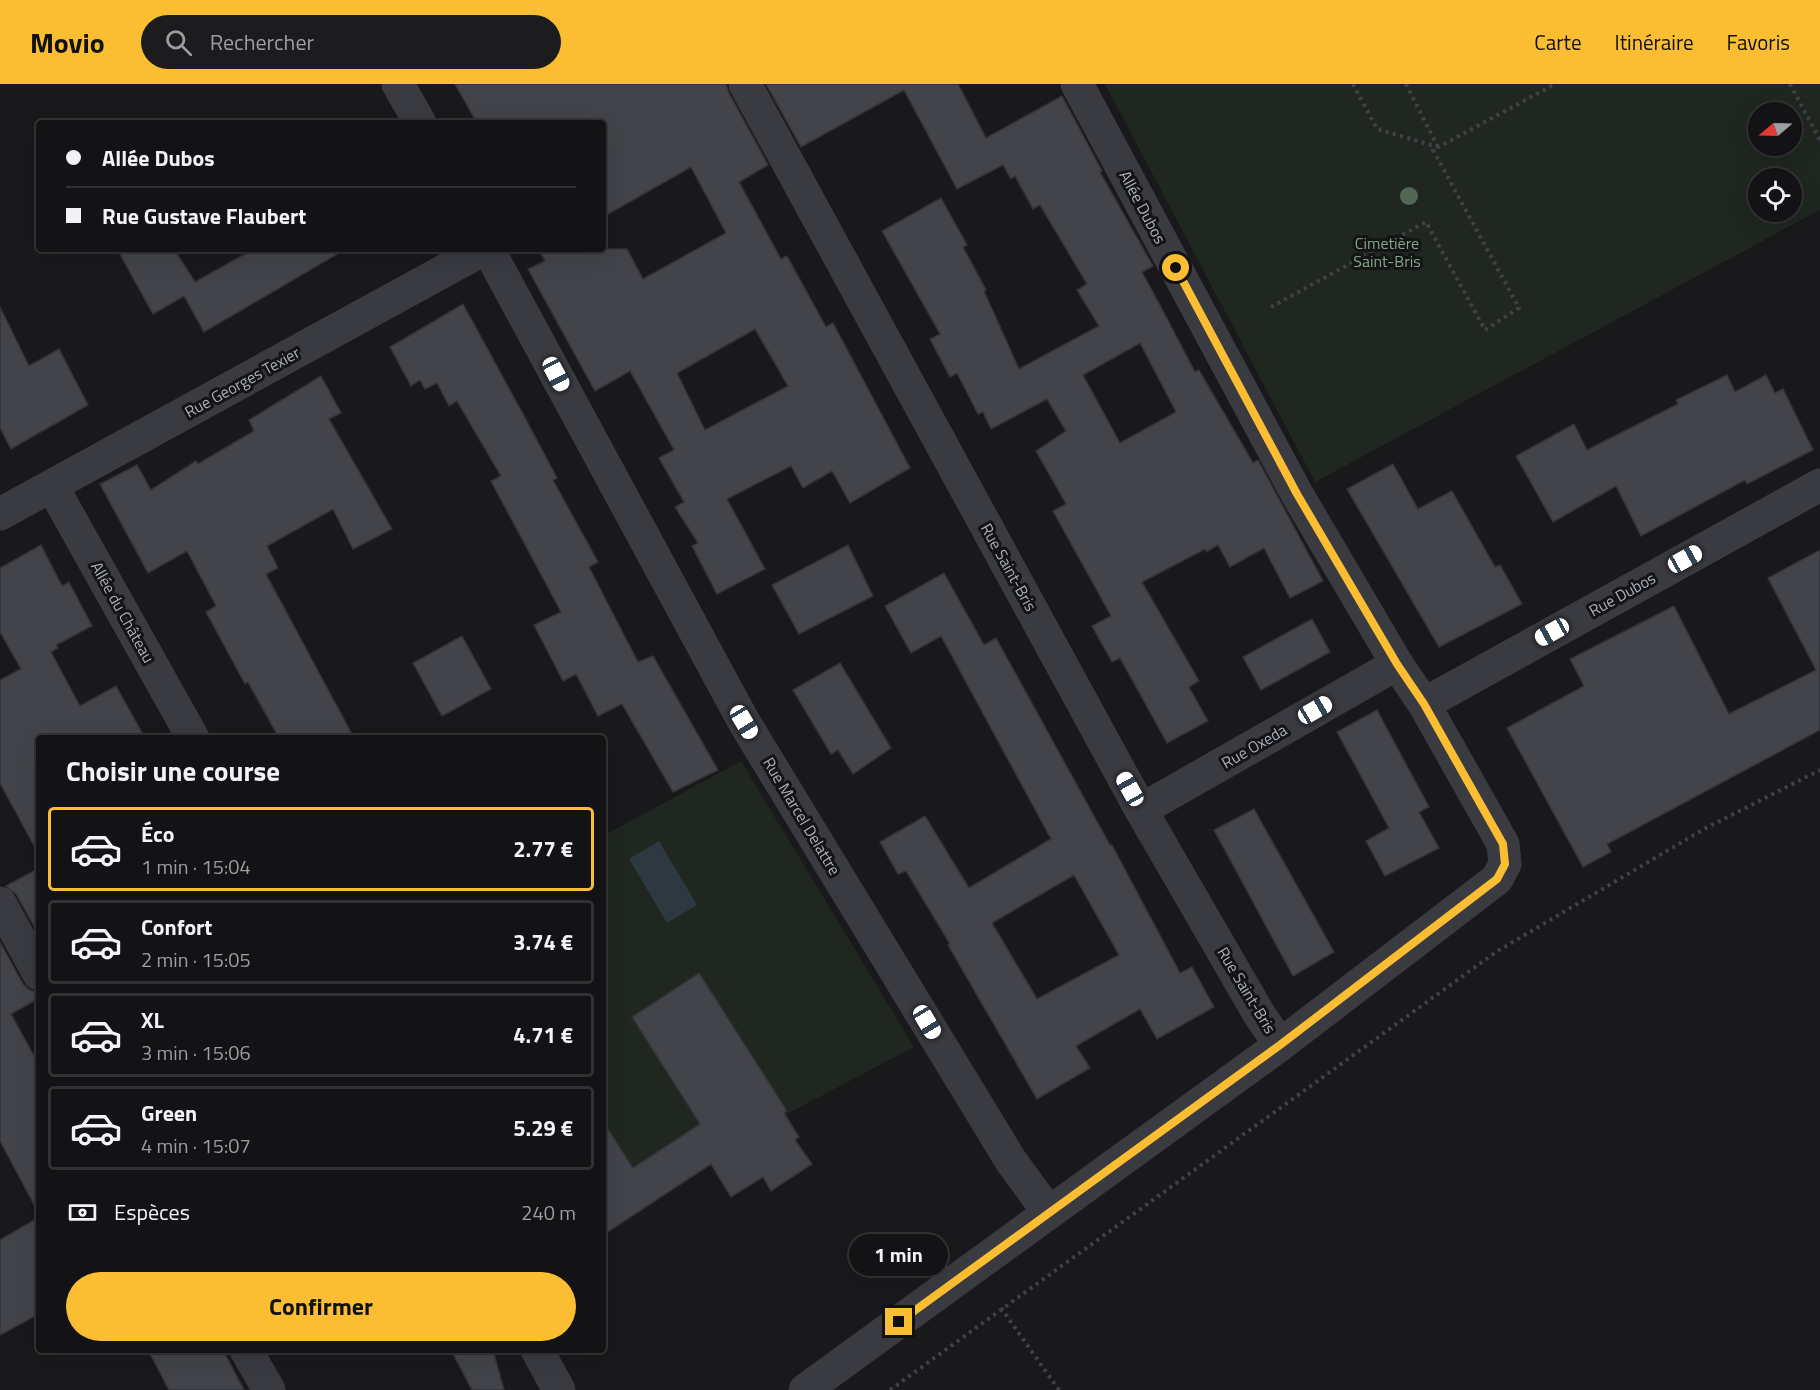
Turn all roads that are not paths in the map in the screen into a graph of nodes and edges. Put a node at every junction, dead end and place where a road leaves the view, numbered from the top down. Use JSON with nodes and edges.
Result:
{"nodes":[{"id":1,"x":398,"y":84,"type":"edge"},
{"id":2,"x":745,"y":84,"type":"edge"},
{"id":3,"x":1077,"y":84,"type":"edge"},
{"id":4,"x":418,"y":120,"type":"edge"},
{"id":5,"x":481,"y":252,"type":"edge"},
{"id":6,"x":488,"y":252,"type":"edge"},
{"id":7,"x":1820,"y":485,"type":"edge"},
{"id":8,"x":52,"y":486,"type":"junction"},
{"id":9,"x":0,"y":514,"type":"edge"},
{"id":10,"x":1397,"y":664,"type":"junction"},
{"id":11,"x":1424,"y":704,"type":"junction"},
{"id":12,"x":191,"y":735,"type":"edge"},
{"id":13,"x":1141,"y":810,"type":"junction"},
{"id":14,"x":0,"y":903,"type":"edge"},
{"id":15,"x":36,"y":969,"type":"edge"},
{"id":16,"x":1280,"y":1045,"type":"junction"},
{"id":17,"x":1049,"y":1213,"type":"junction"},
{"id":18,"x":248,"y":1353,"type":"edge"},
{"id":19,"x":539,"y":1353,"type":"edge"},
{"id":20,"x":268,"y":1390,"type":"edge"},
{"id":21,"x":559,"y":1390,"type":"edge"},
{"id":22,"x":805,"y":1390,"type":"edge"}],
"edges":[{"from":1,"to":4,"type":"street"},
{"from":2,"to":13,"type":"street","name":"Rue Saint-Bris"},
{"from":3,"to":10,"type":"street","name":"Allée Dubos"},
{"from":5,"to":8,"type":"street","name":"Rue Georges Texier"},
{"from":6,"to":17,"type":"street","name":"Rue Marcel Delattre"},
{"from":7,"to":11,"type":"street","name":"Rue Dubos"},
{"from":8,"to":9,"type":"street","name":"Rue Georges Texier"},
{"from":8,"to":12,"type":"street","name":"Allée du Château"},
{"from":10,"to":11,"type":"street","name":"Allée Dubos"},
{"from":10,"to":13,"type":"street","name":"Rue Oxeda"},
{"from":11,"to":16,"type":"street","name":"Allée Dubos"},
{"from":13,"to":16,"type":"street","name":"Rue Saint-Bris"},
{"from":14,"to":15,"type":"street"},
{"from":16,"to":17,"type":"street"},
{"from":17,"to":22,"type":"street"},
{"from":18,"to":20,"type":"street"},
{"from":19,"to":21,"type":"street"}]}
